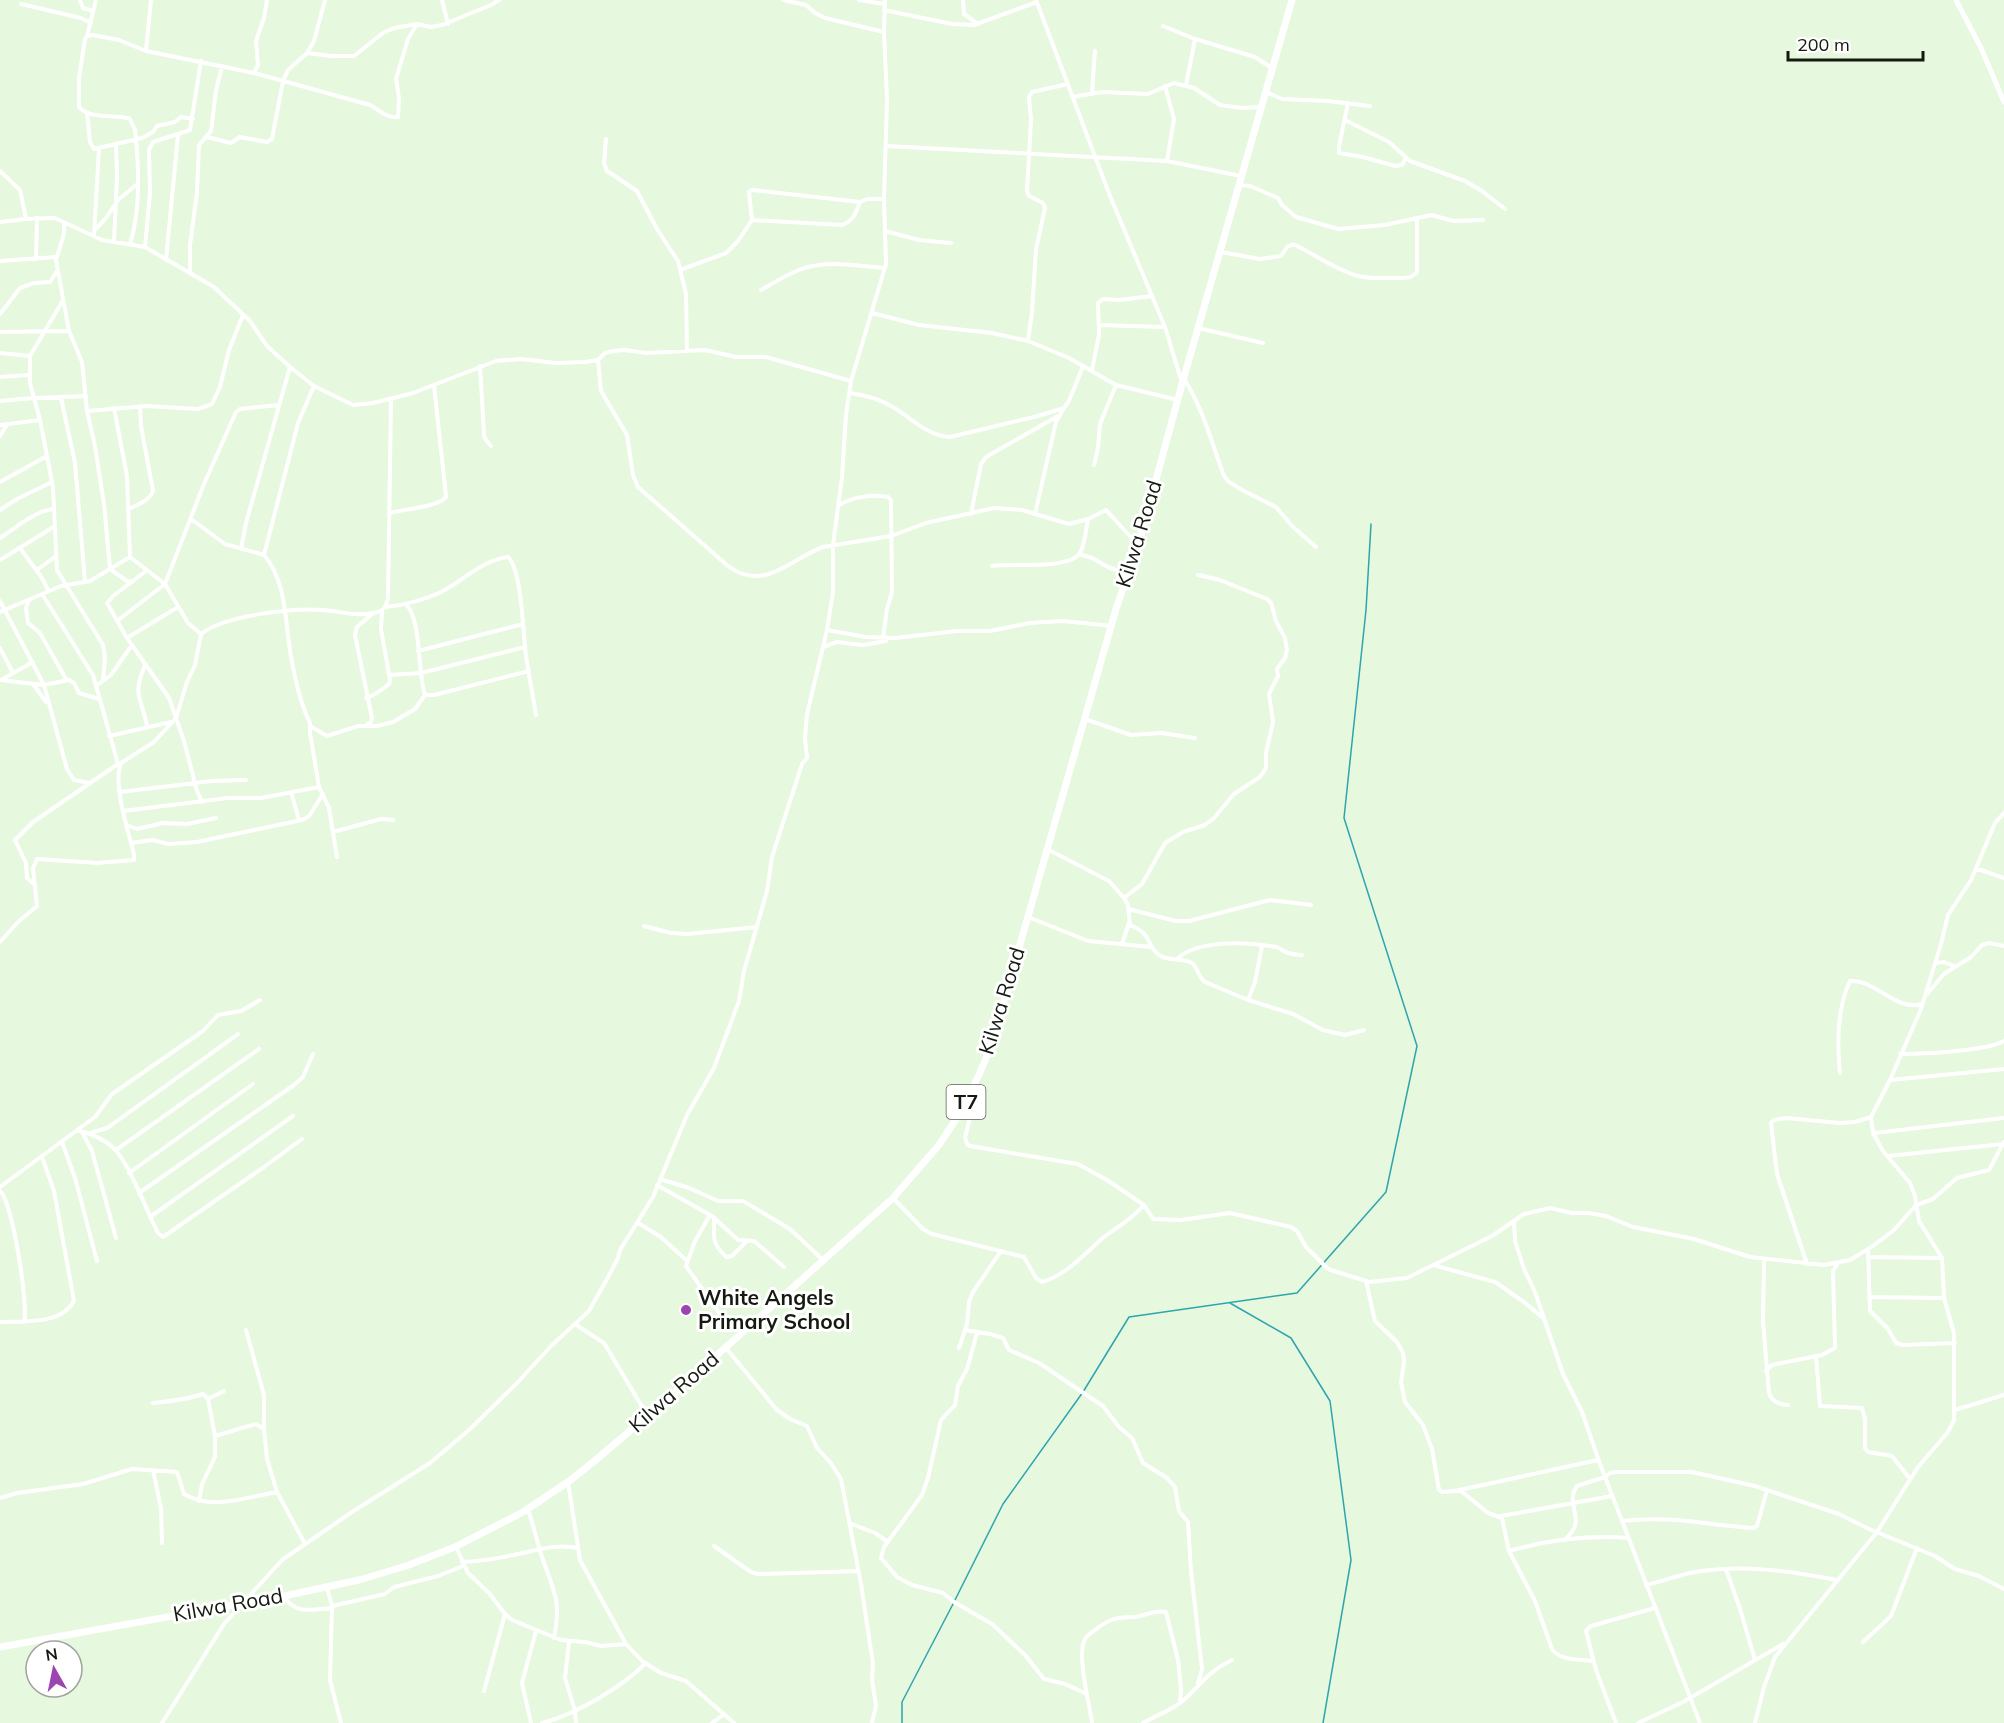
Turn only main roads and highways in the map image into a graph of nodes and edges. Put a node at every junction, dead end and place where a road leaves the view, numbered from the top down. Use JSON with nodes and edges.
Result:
{"nodes":[{"id":1,"x":1293,"y":0,"type":"edge"},
{"id":2,"x":0,"y":1647,"type":"edge"}],
"edges":[{"from":1,"to":2,"type":"highway","name":"Kilwa Road","number":"T7"}]}
